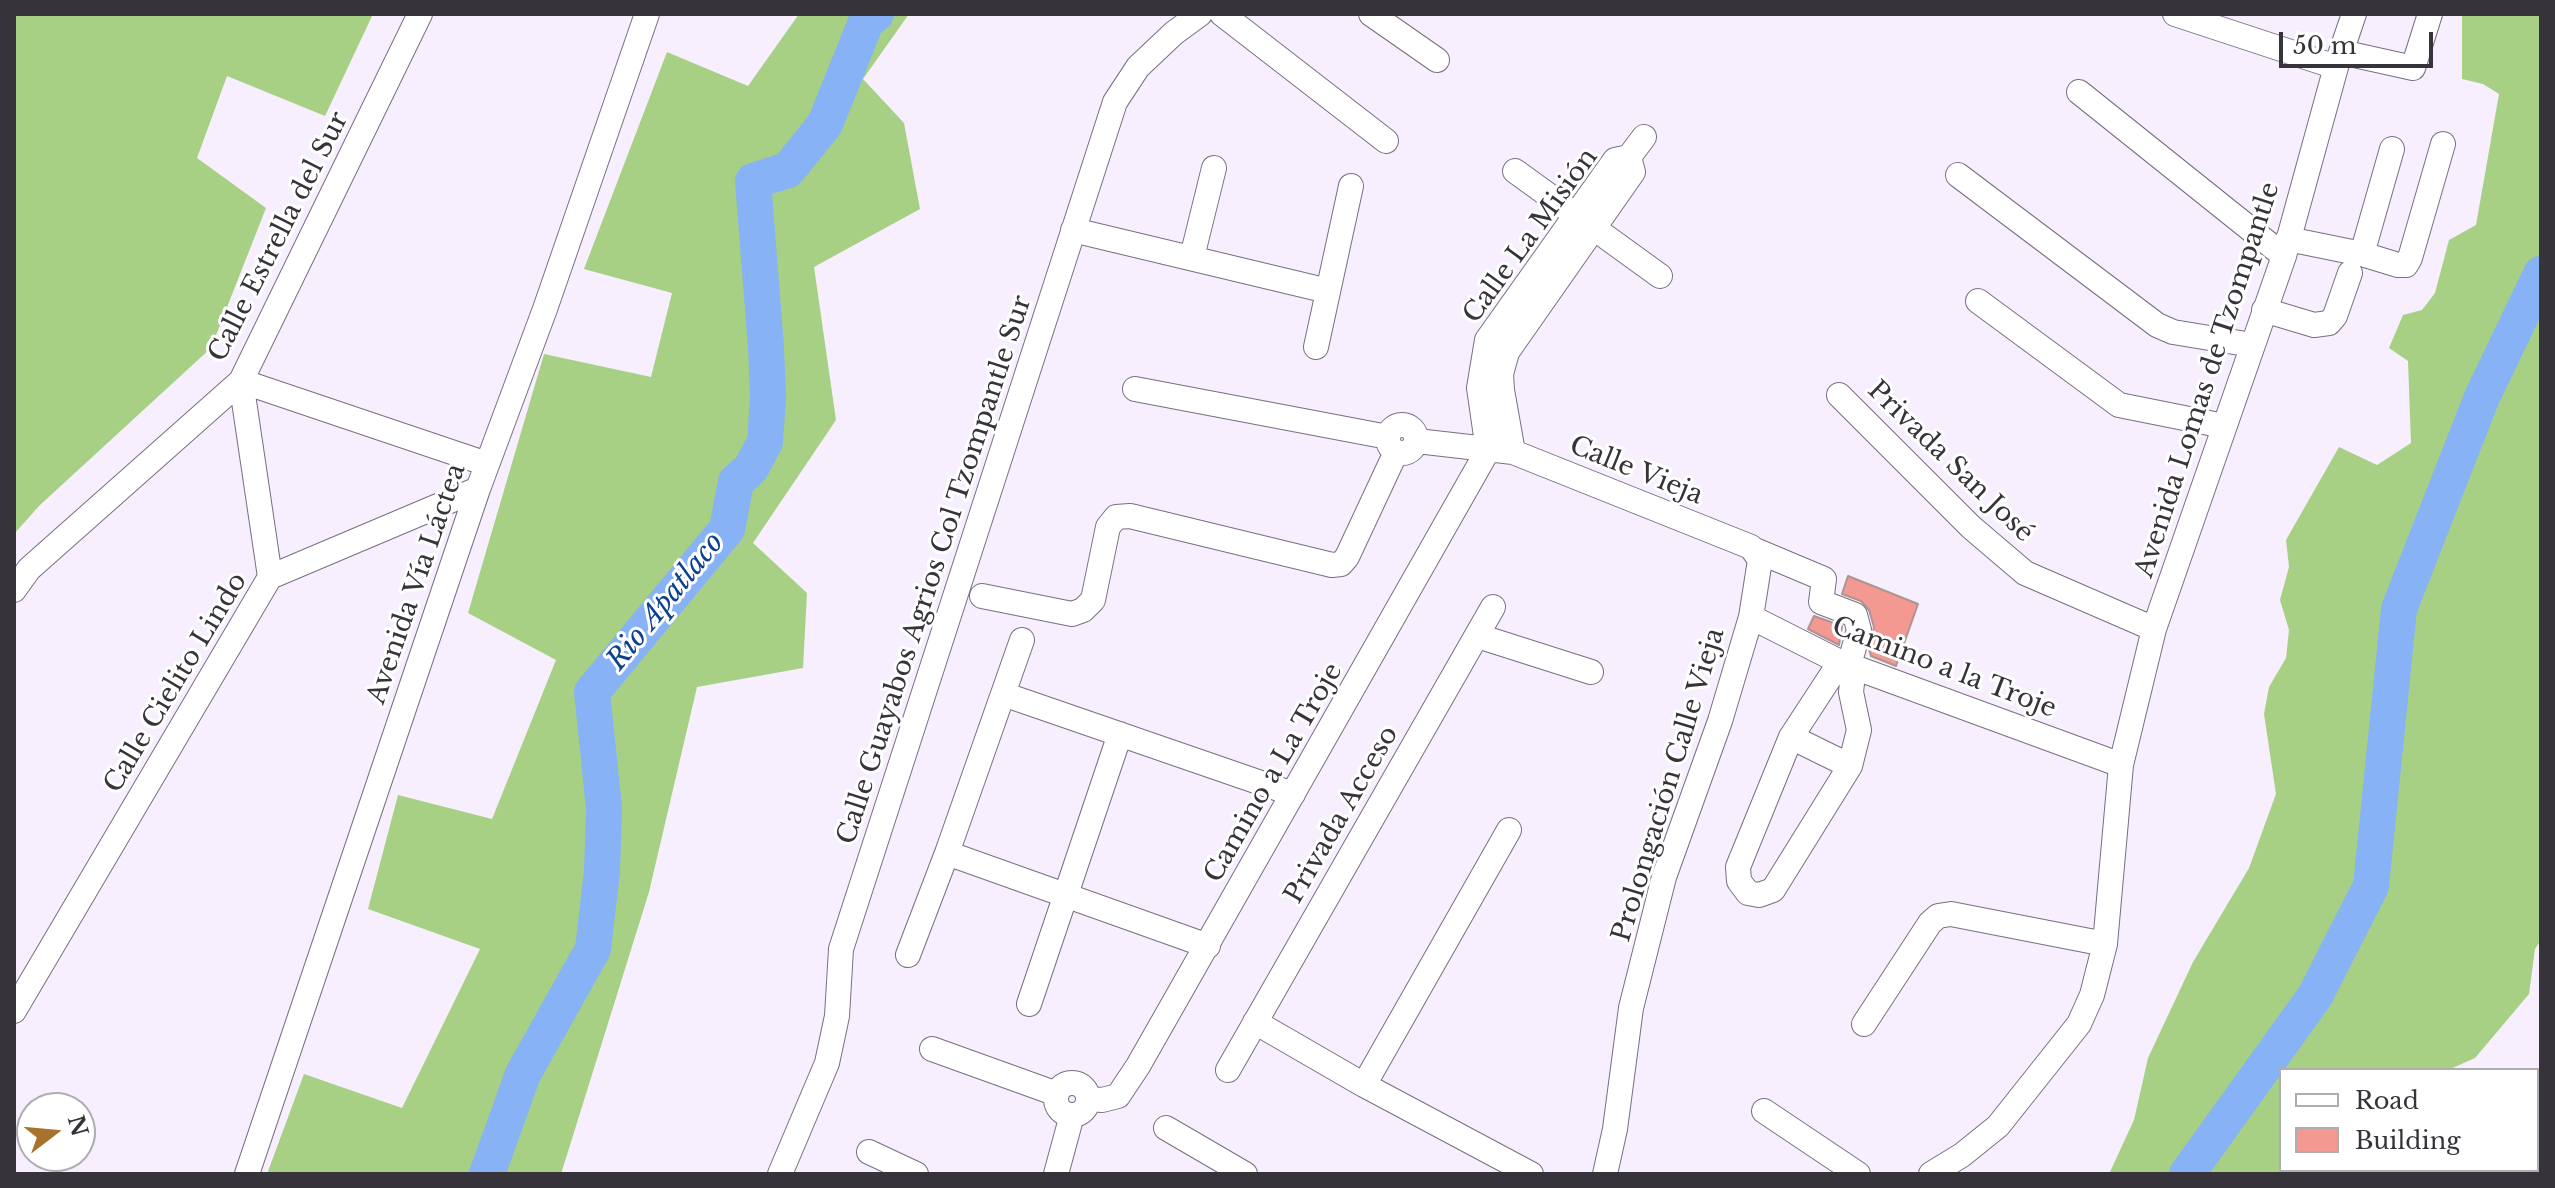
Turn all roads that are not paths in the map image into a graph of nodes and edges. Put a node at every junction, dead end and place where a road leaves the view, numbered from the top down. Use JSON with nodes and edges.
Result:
{"nodes":[{"id":1,"x":420,"y":14,"type":"edge"},
{"id":2,"x":647,"y":14,"type":"edge"},
{"id":3,"x":1200,"y":14,"type":"edge"},
{"id":4,"x":1222,"y":14,"type":"edge"},
{"id":5,"x":1371,"y":14,"type":"edge"},
{"id":6,"x":2175,"y":14,"type":"edge"},
{"id":7,"x":2354,"y":14,"type":"edge"},
{"id":8,"x":2430,"y":14,"type":"edge"},
{"id":9,"x":1437,"y":60,"type":"dead end"},
{"id":10,"x":2338,"y":60,"type":"junction"},
{"id":11,"x":2079,"y":92,"type":"dead end"},
{"id":12,"x":1644,"y":137,"type":"dead end"},
{"id":13,"x":1386,"y":141,"type":"dead end"},
{"id":14,"x":2443,"y":144,"type":"dead end"},
{"id":15,"x":2392,"y":149,"type":"dead end"},
{"id":16,"x":1214,"y":168,"type":"dead end"},
{"id":17,"x":1515,"y":171,"type":"dead end"},
{"id":18,"x":1958,"y":175,"type":"dead end"},
{"id":19,"x":1351,"y":186,"type":"dead end"},
{"id":20,"x":1586,"y":222,"type":"junction"},
{"id":21,"x":1073,"y":230,"type":"junction"},
{"id":22,"x":2286,"y":247,"type":"junction"},
{"id":23,"x":1192,"y":257,"type":"junction"},
{"id":24,"x":2356,"y":263,"type":"junction"},
{"id":25,"x":1660,"y":276,"type":"dead end"},
{"id":26,"x":1328,"y":291,"type":"junction"},
{"id":27,"x":1978,"y":301,"type":"dead end"},
{"id":28,"x":2264,"y":310,"type":"junction"},
{"id":29,"x":2252,"y":345,"type":"junction"},
{"id":30,"x":1316,"y":347,"type":"dead end"},
{"id":31,"x":241,"y":381,"type":"junction"},
{"id":32,"x":1135,"y":389,"type":"dead end"},
{"id":33,"x":1839,"y":395,"type":"dead end"},
{"id":34,"x":2224,"y":426,"type":"junction"},
{"id":35,"x":1400,"y":443,"type":"junction"},
{"id":36,"x":1501,"y":451,"type":"junction"},
{"id":37,"x":487,"y":464,"type":"junction"},
{"id":38,"x":478,"y":489,"type":"junction"},
{"id":39,"x":1757,"y":552,"type":"junction"},
{"id":40,"x":270,"y":577,"type":"junction"},
{"id":41,"x":14,"y":590,"type":"edge"},
{"id":42,"x":982,"y":596,"type":"dead end"},
{"id":43,"x":1493,"y":607,"type":"dead end"},
{"id":44,"x":1751,"y":617,"type":"junction"},
{"id":45,"x":2154,"y":629,"type":"junction"},
{"id":46,"x":1478,"y":636,"type":"junction"},
{"id":47,"x":1022,"y":640,"type":"dead end"},
{"id":48,"x":1848,"y":664,"type":"junction"},
{"id":49,"x":1591,"y":672,"type":"dead end"},
{"id":50,"x":1003,"y":694,"type":"junction"},
{"id":51,"x":1120,"y":734,"type":"junction"},
{"id":52,"x":1791,"y":737,"type":"junction"},
{"id":53,"x":2121,"y":765,"type":"junction"},
{"id":54,"x":1850,"y":766,"type":"junction"},
{"id":55,"x":1293,"y":794,"type":"junction"},
{"id":56,"x":1509,"y":830,"type":"dead end"},
{"id":57,"x":947,"y":853,"type":"junction"},
{"id":58,"x":1065,"y":895,"type":"junction"},
{"id":59,"x":2105,"y":944,"type":"junction"},
{"id":60,"x":1208,"y":946,"type":"junction"},
{"id":61,"x":908,"y":955,"type":"dead end"},
{"id":62,"x":1029,"y":1004,"type":"dead end"},
{"id":63,"x":14,"y":1011,"type":"edge"},
{"id":64,"x":1255,"y":1022,"type":"junction"},
{"id":65,"x":1864,"y":1024,"type":"dead end"},
{"id":66,"x":932,"y":1049,"type":"dead end"},
{"id":67,"x":1228,"y":1070,"type":"dead end"},
{"id":68,"x":1364,"y":1085,"type":"junction"},
{"id":69,"x":1080,"y":1107,"type":"junction"},
{"id":70,"x":1764,"y":1111,"type":"dead end"},
{"id":71,"x":1166,"y":1128,"type":"dead end"},
{"id":72,"x":869,"y":1152,"type":"dead end"},
{"id":73,"x":247,"y":1174,"type":"edge"},
{"id":74,"x":780,"y":1174,"type":"edge"},
{"id":75,"x":916,"y":1174,"type":"edge"},
{"id":76,"x":1056,"y":1174,"type":"edge"},
{"id":77,"x":1245,"y":1174,"type":"edge"},
{"id":78,"x":1531,"y":1174,"type":"edge"},
{"id":79,"x":1605,"y":1174,"type":"edge"},
{"id":80,"x":1858,"y":1174,"type":"edge"},
{"id":81,"x":1931,"y":1174,"type":"edge"}],
"edges":[{"from":1,"to":31,"type":"street","name":"Calle Estrella del Sur"},
{"from":2,"to":37,"type":"street","name":"Avenida Vía Láctea"},
{"from":3,"to":21,"type":"street","name":"Calle Guayabos Agrios Col Tzompantle Sur"},
{"from":4,"to":13,"type":"street"},
{"from":5,"to":9,"type":"street"},
{"from":6,"to":10,"type":"street"},
{"from":7,"to":10,"type":"street","name":"Avenida Lomas de Tzompantle"},
{"from":8,"to":10,"type":"street"},
{"from":10,"to":22,"type":"street","name":"Avenida Lomas de Tzompantle"},
{"from":11,"to":22,"type":"street"},
{"from":12,"to":20,"type":"street","name":"Calle La Misión"},
{"from":14,"to":24,"type":"street"},
{"from":15,"to":24,"type":"street"},
{"from":16,"to":23,"type":"street"},
{"from":17,"to":20,"type":"street"},
{"from":18,"to":29,"type":"street"},
{"from":19,"to":26,"type":"street"},
{"from":20,"to":25,"type":"street"},
{"from":20,"to":36,"type":"street","name":"Calle La Misión"},
{"from":21,"to":23,"type":"street"},
{"from":21,"to":74,"type":"street","name":"Calle Guayabos Agrios Col Tzompantle Sur"},
{"from":22,"to":24,"type":"street"},
{"from":22,"to":28,"type":"street","name":"Avenida Lomas de Tzompantle"},
{"from":23,"to":26,"type":"street"},
{"from":24,"to":28,"type":"street"},
{"from":26,"to":30,"type":"street"},
{"from":27,"to":34,"type":"street"},
{"from":28,"to":29,"type":"street","name":"Avenida Lomas de Tzompantle"},
{"from":29,"to":34,"type":"street","name":"Avenida Lomas de Tzompantle"},
{"from":31,"to":37,"type":"street"},
{"from":31,"to":40,"type":"street"},
{"from":31,"to":41,"type":"street","name":"Calle Estrella del Sur"},
{"from":32,"to":35,"type":"street","name":"Calle Vieja"},
{"from":33,"to":45,"type":"street","name":"Privada San José"},
{"from":34,"to":45,"type":"street","name":"Avenida Lomas de Tzompantle"},
{"from":35,"to":36,"type":"street","name":"Calle Vieja"},
{"from":35,"to":42,"type":"street"},
{"from":36,"to":39,"type":"street","name":"Calle Vieja"},
{"from":36,"to":55,"type":"street","name":"Camino a La Troje"},
{"from":37,"to":38,"type":"street","name":"Avenida Vía Láctea"},
{"from":38,"to":40,"type":"street","name":"Calle Cielito Lindo"},
{"from":38,"to":73,"type":"street","name":"Avenida Vía Láctea"},
{"from":39,"to":44,"type":"street","name":"Prolongación Calle Vieja"},
{"from":39,"to":48,"type":"street","name":"Calle Vieja"},
{"from":40,"to":63,"type":"street","name":"Calle Cielito Lindo"},
{"from":43,"to":46,"type":"street","name":"Privada Acceso"},
{"from":44,"to":48,"type":"street","name":"Camino a la Troje"},
{"from":44,"to":79,"type":"street","name":"Prolongación Calle Vieja"},
{"from":45,"to":53,"type":"street","name":"Avenida Lomas de Tzompantle"},
{"from":46,"to":49,"type":"street"},
{"from":46,"to":64,"type":"street","name":"Privada Acceso"},
{"from":47,"to":50,"type":"street"},
{"from":48,"to":52,"type":"street"},
{"from":48,"to":53,"type":"street","name":"Camino a la Troje"},
{"from":48,"to":54,"type":"street"},
{"from":50,"to":51,"type":"street"},
{"from":50,"to":57,"type":"street"},
{"from":51,"to":55,"type":"street"},
{"from":51,"to":58,"type":"street"},
{"from":52,"to":54,"type":"street"},
{"from":52,"to":54,"type":"street"},
{"from":53,"to":59,"type":"street","name":"Avenida Lomas de Tzompantle"},
{"from":55,"to":60,"type":"street","name":"Camino a La Troje"},
{"from":56,"to":68,"type":"street"},
{"from":57,"to":58,"type":"street"},
{"from":57,"to":61,"type":"street"},
{"from":58,"to":60,"type":"street"},
{"from":58,"to":62,"type":"street"},
{"from":59,"to":65,"type":"street"},
{"from":59,"to":81,"type":"street","name":"Avenida Lomas de Tzompantle"},
{"from":60,"to":69,"type":"street","name":"Camino a La Troje"},
{"from":64,"to":67,"type":"street","name":"Privada Acceso"},
{"from":64,"to":68,"type":"street"},
{"from":66,"to":69,"type":"street"},
{"from":68,"to":78,"type":"street"},
{"from":69,"to":76,"type":"street"},
{"from":70,"to":80,"type":"street"},
{"from":71,"to":77,"type":"street"},
{"from":72,"to":75,"type":"street"}]}
